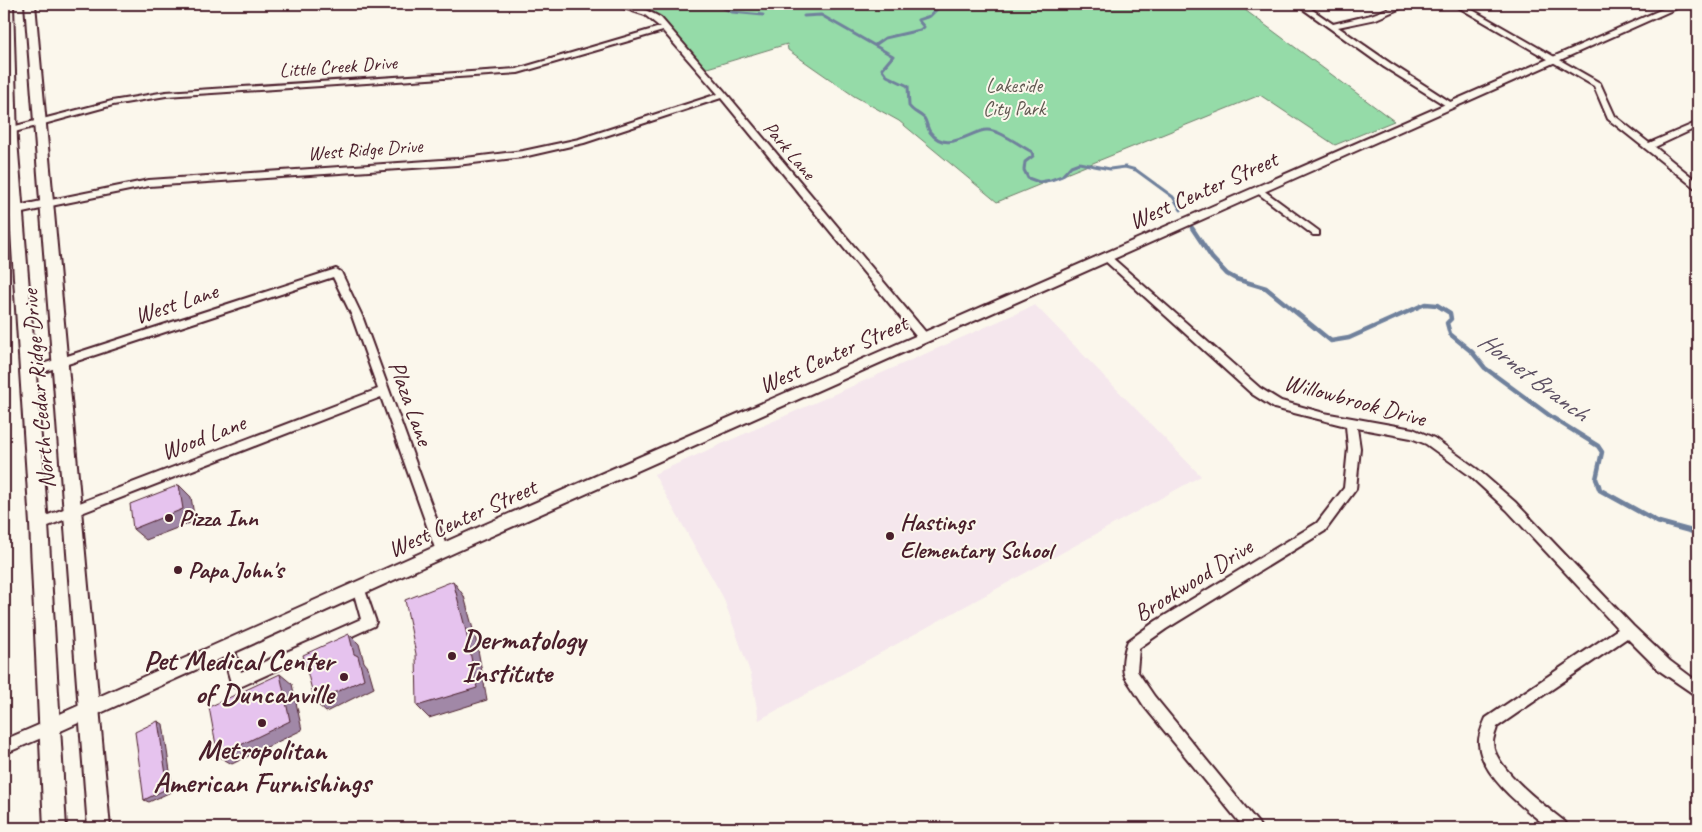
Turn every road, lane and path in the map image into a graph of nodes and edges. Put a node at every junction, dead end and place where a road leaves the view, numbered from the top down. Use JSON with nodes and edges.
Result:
{"nodes":[{"id":1,"x":8,"y":4,"type":"edge"},
{"id":2,"x":30,"y":4,"type":"edge"},
{"id":3,"x":616,"y":4,"type":"edge"},
{"id":4,"x":1300,"y":4,"type":"edge"},
{"id":5,"x":1406,"y":4,"type":"edge"},
{"id":6,"x":1457,"y":4,"type":"edge"},
{"id":7,"x":1681,"y":4,"type":"edge"},
{"id":8,"x":1332,"y":26,"type":"junction"},
{"id":9,"x":665,"y":28,"type":"junction"},
{"id":10,"x":1554,"y":60,"type":"junction"},
{"id":11,"x":723,"y":95,"type":"junction"},
{"id":12,"x":1450,"y":105,"type":"junction"},
{"id":13,"x":39,"y":123,"type":"junction"},
{"id":14,"x":1698,"y":124,"type":"edge"},
{"id":15,"x":11,"y":130,"type":"junction"},
{"id":16,"x":1648,"y":147,"type":"junction"},
{"id":17,"x":1698,"y":186,"type":"edge"},
{"id":18,"x":1259,"y":190,"type":"junction"},
{"id":19,"x":46,"y":204,"type":"junction"},
{"id":20,"x":10,"y":212,"type":"edge"},
{"id":21,"x":1316,"y":233,"type":"dead end"},
{"id":22,"x":1106,"y":258,"type":"junction"},
{"id":23,"x":336,"y":272,"type":"joint"},
{"id":24,"x":924,"y":338,"type":"junction"},
{"id":25,"x":60,"y":363,"type":"junction"},
{"id":26,"x":28,"y":373,"type":"junction"},
{"id":27,"x":384,"y":391,"type":"junction"},
{"id":28,"x":1351,"y":423,"type":"junction"},
{"id":29,"x":72,"y":510,"type":"junction"},
{"id":30,"x":39,"y":524,"type":"junction"},
{"id":31,"x":442,"y":551,"type":"junction"},
{"id":32,"x":359,"y":590,"type":"junction"},
{"id":33,"x":1628,"y":630,"type":"junction"},
{"id":34,"x":228,"y":648,"type":"junction"},
{"id":35,"x":1698,"y":690,"type":"edge"},
{"id":36,"x":88,"y":711,"type":"junction"},
{"id":37,"x":48,"y":728,"type":"junction"},
{"id":38,"x":4,"y":747,"type":"edge"},
{"id":39,"x":1560,"y":827,"type":"dead end"},
{"id":40,"x":55,"y":828,"type":"edge"},
{"id":41,"x":99,"y":828,"type":"edge"},
{"id":42,"x":1253,"y":828,"type":"edge"}],
"edges":[{"from":1,"to":15,"type":"main road","name":"North Cedar Ridge Drive"},
{"from":2,"to":13,"type":"main road","name":"North Cedar Ridge Drive"},
{"from":3,"to":9,"type":"street","name":"Park Lane"},
{"from":4,"to":8,"type":"street"},
{"from":5,"to":8,"type":"street"},
{"from":6,"to":10,"type":"street"},
{"from":7,"to":10,"type":"street","name":"West Center Street"},
{"from":8,"to":12,"type":"street"},
{"from":9,"to":11,"type":"street","name":"Park Lane"},
{"from":9,"to":13,"type":"street","name":"Little Creek Drive"},
{"from":10,"to":12,"type":"street","name":"West Center Street"},
{"from":10,"to":16,"type":"street"},
{"from":11,"to":19,"type":"street","name":"West Ridge Drive"},
{"from":11,"to":24,"type":"street","name":"Park Lane"},
{"from":12,"to":18,"type":"street","name":"West Center Street"},
{"from":13,"to":15,"type":"street","name":"Little Creek Drive"},
{"from":13,"to":19,"type":"main road","name":"North Cedar Ridge Drive"},
{"from":14,"to":16,"type":"street"},
{"from":15,"to":20,"type":"main road","name":"North Cedar Ridge Drive"},
{"from":16,"to":17,"type":"street"},
{"from":18,"to":21,"type":"street"},
{"from":18,"to":22,"type":"street","name":"West Center Street"},
{"from":19,"to":20,"type":"street","name":"West Ridge Drive"},
{"from":19,"to":25,"type":"main road","name":"North Cedar Ridge Drive"},
{"from":20,"to":26,"type":"main road","name":"North Cedar Ridge Drive"},
{"from":22,"to":24,"type":"street","name":"West Center Street"},
{"from":22,"to":28,"type":"street","name":"Willowbrook Drive"},
{"from":23,"to":25,"type":"street","name":"West Lane"},
{"from":23,"to":27,"type":"street","name":"Plaza Lane"},
{"from":24,"to":31,"type":"street","name":"West Center Street"},
{"from":25,"to":26,"type":"street","name":"West Lane"},
{"from":25,"to":29,"type":"main road","name":"North Cedar Ridge Drive"},
{"from":26,"to":30,"type":"main road","name":"North Cedar Ridge Drive"},
{"from":27,"to":29,"type":"street","name":"Wood Lane"},
{"from":27,"to":31,"type":"street","name":"Plaza Lane"},
{"from":28,"to":33,"type":"street","name":"Willowbrook Drive"},
{"from":28,"to":42,"type":"street","name":"Brookwood Drive"},
{"from":29,"to":30,"type":"street","name":"Wood Lane"},
{"from":29,"to":36,"type":"main road","name":"North Cedar Ridge Drive"},
{"from":30,"to":37,"type":"main road","name":"North Cedar Ridge Drive"},
{"from":31,"to":32,"type":"street","name":"West Center Street"},
{"from":32,"to":34,"type":"street","name":"West Center Street"},
{"from":32,"to":34,"type":"street"},
{"from":33,"to":35,"type":"street","name":"Willowbrook Drive"},
{"from":33,"to":39,"type":"street"},
{"from":34,"to":36,"type":"street","name":"West Center Street"},
{"from":36,"to":37,"type":"street","name":"West Center Street"},
{"from":36,"to":41,"type":"main road","name":"North Cedar Ridge Drive"},
{"from":37,"to":38,"type":"street","name":"West Center Street"},
{"from":37,"to":40,"type":"main road","name":"North Cedar Ridge Drive"}]}
